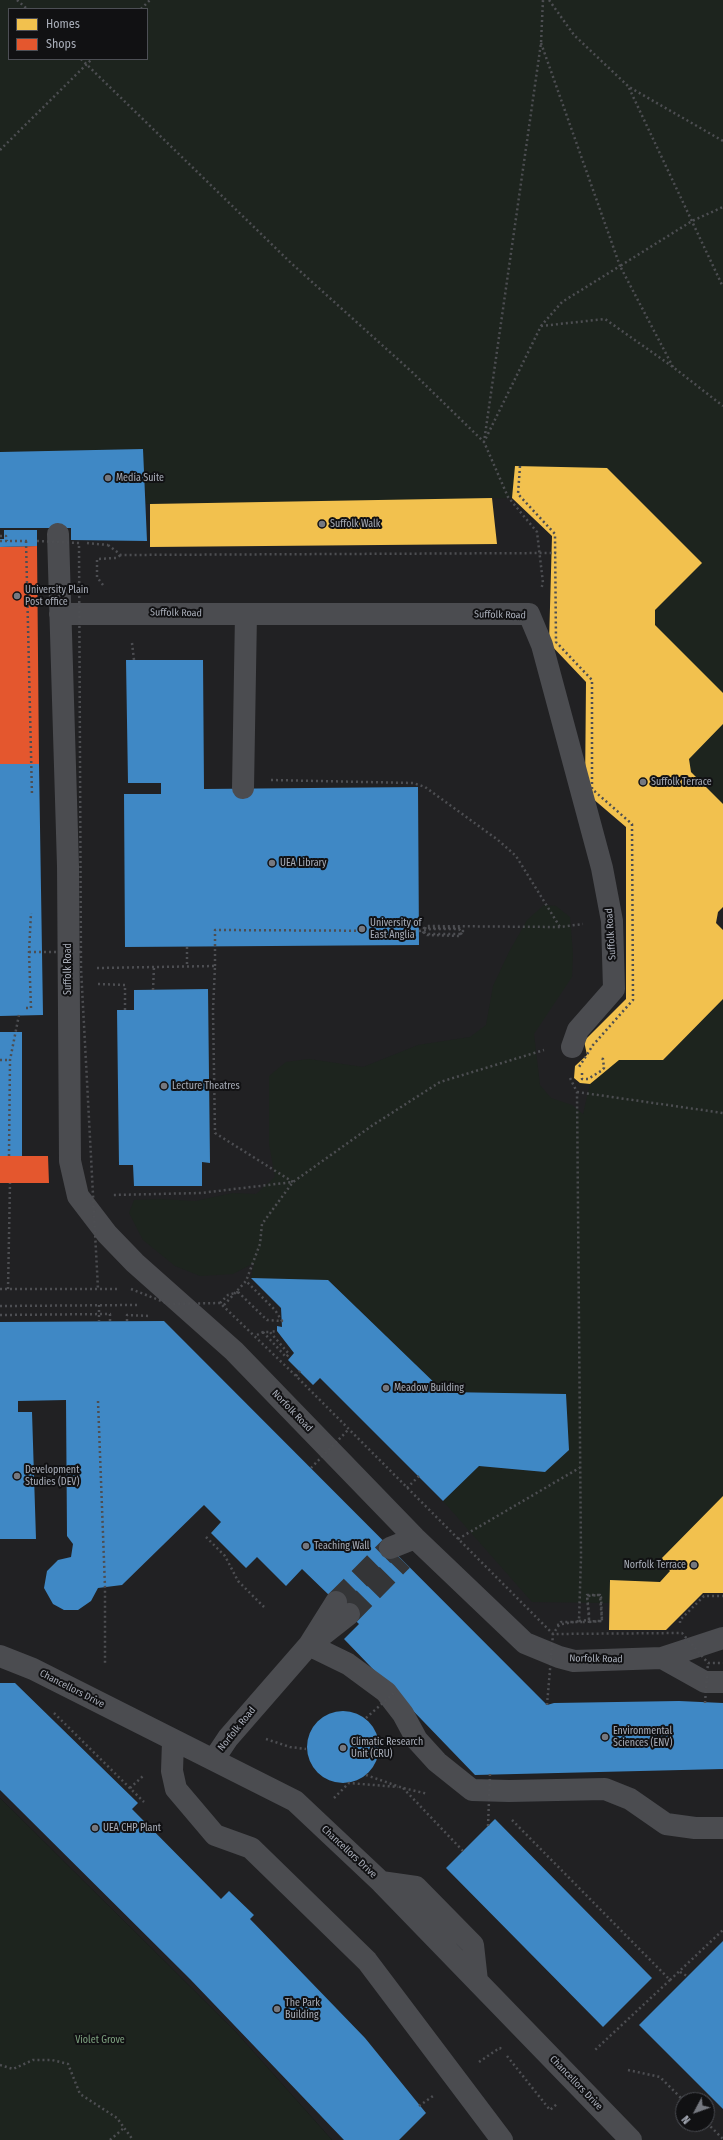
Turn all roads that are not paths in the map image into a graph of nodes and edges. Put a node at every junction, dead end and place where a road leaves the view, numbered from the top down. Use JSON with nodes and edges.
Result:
{"nodes":[{"id":1,"x":58,"y":534,"type":"dead end"},
{"id":2,"x":60,"y":614,"type":"junction"},
{"id":3,"x":246,"y":614,"type":"junction"},
{"id":4,"x":244,"y":784,"type":"road end"},
{"id":5,"x":561,"y":1048,"type":"road end"},
{"id":6,"x":165,"y":1287,"type":"joint"},
{"id":7,"x":415,"y":1538,"type":"junction"},
{"id":8,"x":396,"y":1554,"type":"tunnel mouth"},
{"id":9,"x":342,"y":1608,"type":"tunnel mouth"},
{"id":10,"x":723,"y":1638,"type":"edge"},
{"id":11,"x":309,"y":1645,"type":"junction"},
{"id":12,"x":0,"y":1656,"type":"edge"},
{"id":13,"x":662,"y":1658,"type":"junction"},
{"id":14,"x":723,"y":1682,"type":"edge"},
{"id":15,"x":173,"y":1741,"type":"junction"},
{"id":16,"x":214,"y":1759,"type":"junction"},
{"id":17,"x":723,"y":1828,"type":"edge"},
{"id":18,"x":502,"y":2140,"type":"edge"},
{"id":19,"x":631,"y":2140,"type":"edge"}],
"edges":[{"from":1,"to":2,"type":"lane","name":"Suffolk Road"},
{"from":2,"to":3,"type":"lane","name":"Suffolk Road"},
{"from":2,"to":6,"type":"lane","name":"Suffolk Road"},
{"from":3,"to":4,"type":"lane"},
{"from":3,"to":5,"type":"lane","name":"Suffolk Road"},
{"from":6,"to":7,"type":"lane","name":"Norfolk Road"},
{"from":7,"to":8,"type":"lane"},
{"from":7,"to":13,"type":"lane","name":"Norfolk Road"},
{"from":9,"to":11,"type":"lane","name":"Norfolk Road"},
{"from":10,"to":13,"type":"lane","name":"Norfolk Road"},
{"from":11,"to":16,"type":"lane","name":"Norfolk Road"},
{"from":11,"to":17,"type":"lane"},
{"from":12,"to":15,"type":"lane","name":"Chancellors Drive"},
{"from":13,"to":14,"type":"lane"},
{"from":15,"to":16,"type":"lane","name":"Chancellors Drive"},
{"from":15,"to":18,"type":"lane"},
{"from":16,"to":19,"type":"lane","name":"Chancellors Drive"}]}
